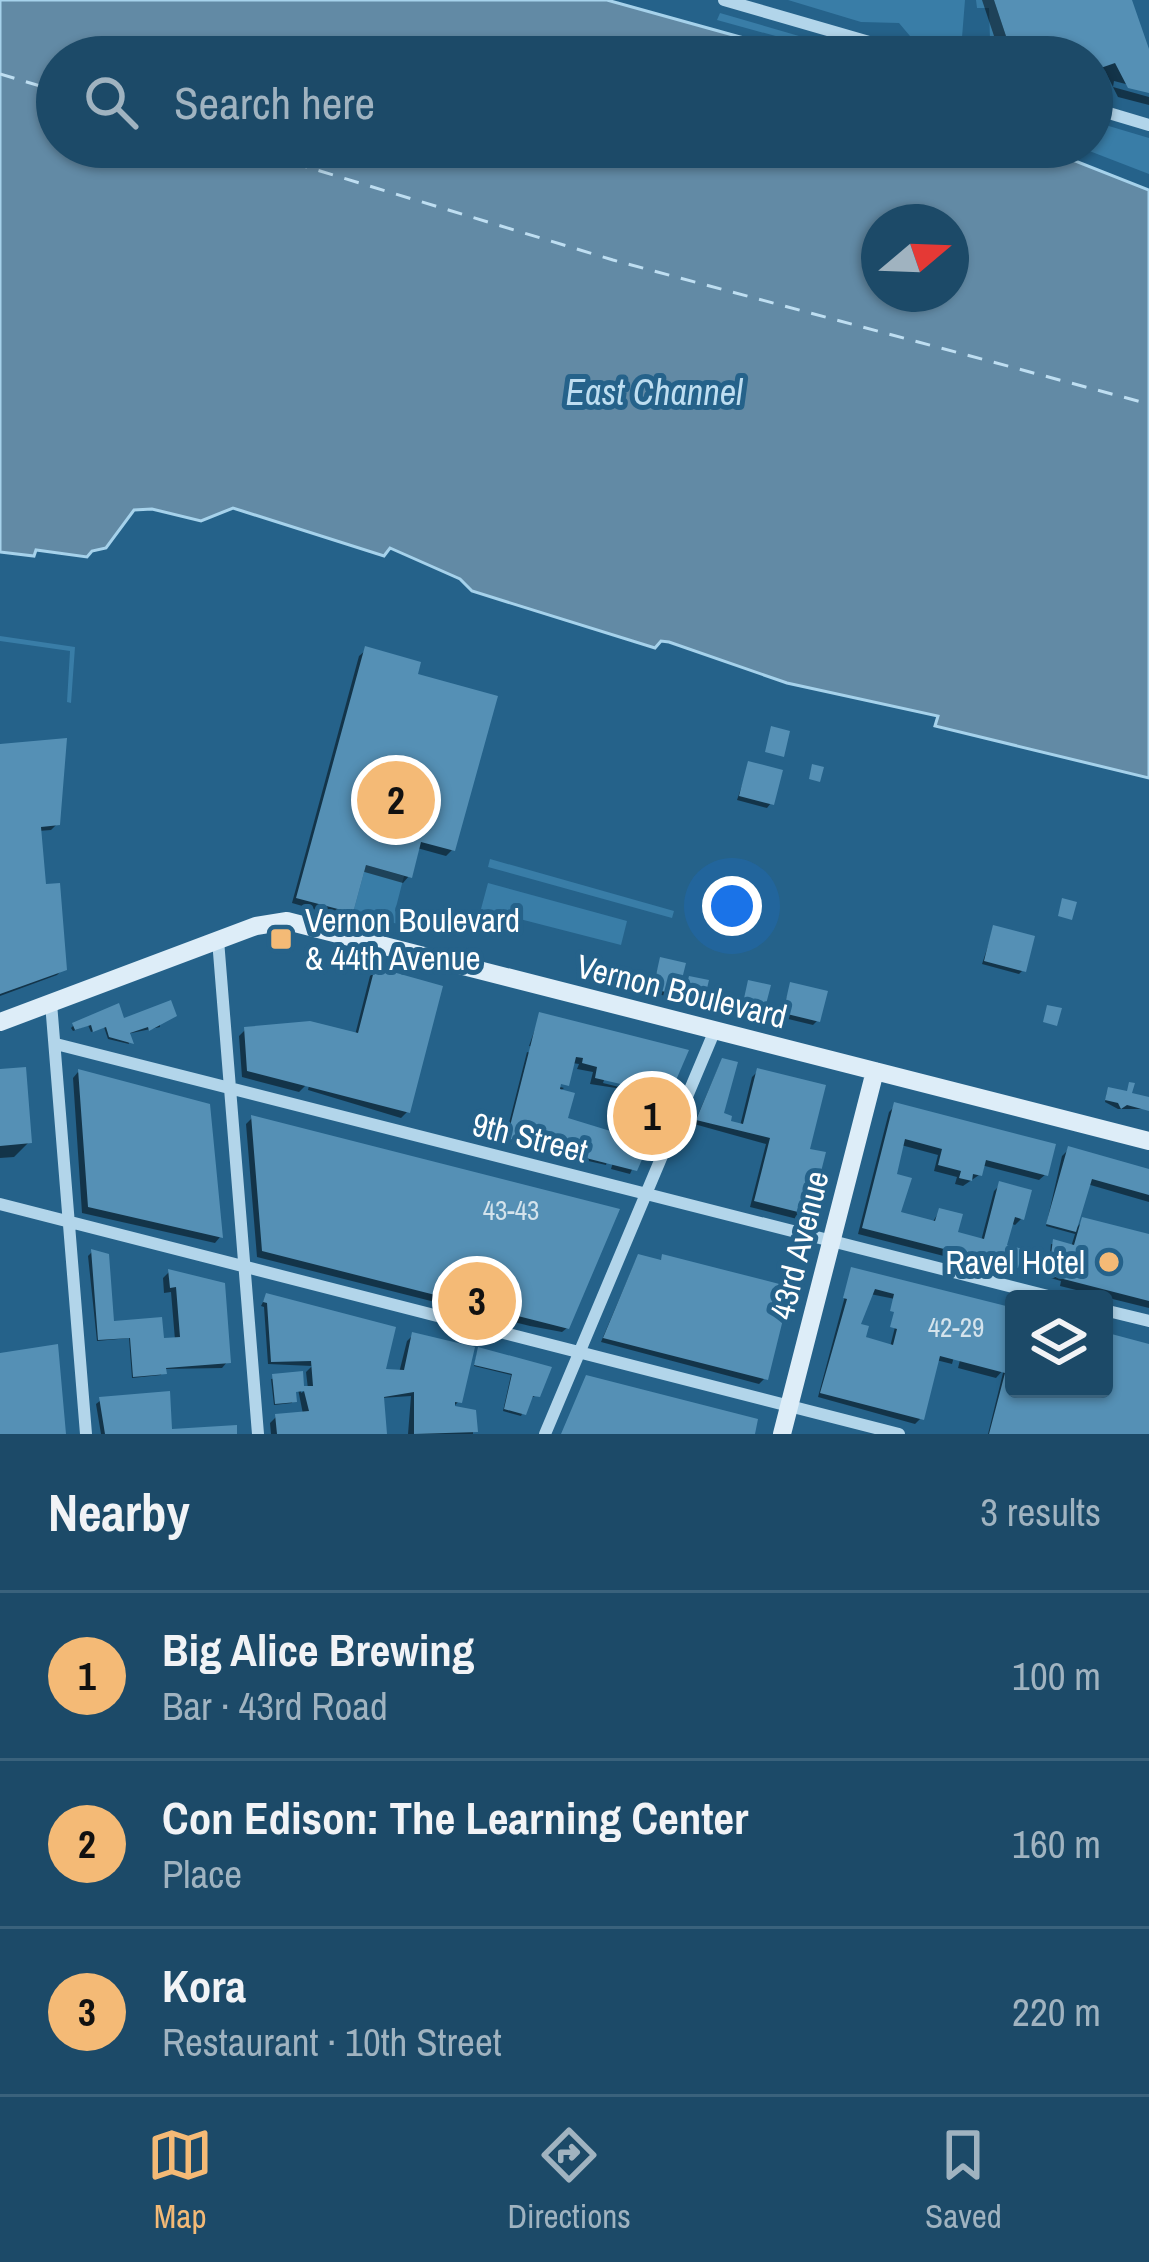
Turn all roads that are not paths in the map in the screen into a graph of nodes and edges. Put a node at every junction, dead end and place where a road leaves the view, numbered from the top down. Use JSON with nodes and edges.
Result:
{"nodes":[{"id":1,"x":724,"y":0,"type":"edge"},
{"id":2,"x":848,"y":36,"type":"edge"},
{"id":3,"x":1113,"y":114,"type":"edge"},
{"id":4,"x":1149,"y":125,"type":"edge"},
{"id":5,"x":218,"y":940,"type":"junction"},
{"id":6,"x":51,"y":1003,"type":"junction"},
{"id":7,"x":0,"y":1022,"type":"edge"},
{"id":8,"x":715,"y":1030,"type":"junction"},
{"id":9,"x":56,"y":1043,"type":"junction"},
{"id":10,"x":875,"y":1071,"type":"junction"},
{"id":11,"x":230,"y":1088,"type":"junction"},
{"id":12,"x":1149,"y":1141,"type":"edge"},
{"id":13,"x":646,"y":1194,"type":"junction"},
{"id":14,"x":0,"y":1204,"type":"edge"},
{"id":15,"x":70,"y":1221,"type":"junction"},
{"id":16,"x":831,"y":1241,"type":"junction"},
{"id":17,"x":245,"y":1268,"type":"junction"},
{"id":18,"x":1024,"y":1290,"type":"edge"},
{"id":19,"x":1113,"y":1312,"type":"edge"},
{"id":20,"x":1149,"y":1322,"type":"edge"},
{"id":21,"x":579,"y":1353,"type":"junction"},
{"id":22,"x":789,"y":1407,"type":"junction"},
{"id":23,"x":86,"y":1434,"type":"edge"},
{"id":24,"x":258,"y":1434,"type":"edge"},
{"id":25,"x":544,"y":1434,"type":"edge"},
{"id":26,"x":782,"y":1434,"type":"edge"},
{"id":27,"x":898,"y":1434,"type":"edge"}],
"edges":[{"from":1,"to":2,"type":"street"},
{"from":3,"to":4,"type":"street"},
{"from":5,"to":6,"type":"main road","name":"Vernon Boulevard"},
{"from":5,"to":8,"type":"main road","name":"Vernon Boulevard"},
{"from":5,"to":11,"type":"street"},
{"from":6,"to":7,"type":"main road","name":"Vernon Boulevard"},
{"from":6,"to":9,"type":"street"},
{"from":8,"to":10,"type":"main road","name":"Vernon Boulevard"},
{"from":8,"to":13,"type":"street"},
{"from":9,"to":11,"type":"street","name":"9th Street"},
{"from":9,"to":15,"type":"street"},
{"from":10,"to":12,"type":"main road","name":"Vernon Boulevard"},
{"from":10,"to":16,"type":"main road","name":"43rd Avenue"},
{"from":11,"to":13,"type":"street","name":"9th Street"},
{"from":11,"to":17,"type":"street"},
{"from":13,"to":16,"type":"street","name":"9th Street"},
{"from":13,"to":21,"type":"street"},
{"from":14,"to":15,"type":"street"},
{"from":15,"to":17,"type":"street"},
{"from":15,"to":23,"type":"street"},
{"from":16,"to":18,"type":"street","name":"9th Street"},
{"from":16,"to":22,"type":"main road","name":"43rd Avenue"},
{"from":17,"to":21,"type":"street"},
{"from":17,"to":24,"type":"street"},
{"from":19,"to":20,"type":"street"},
{"from":21,"to":22,"type":"street"},
{"from":21,"to":25,"type":"street"},
{"from":22,"to":26,"type":"main road","name":"43rd Avenue"},
{"from":22,"to":27,"type":"street"}]}
